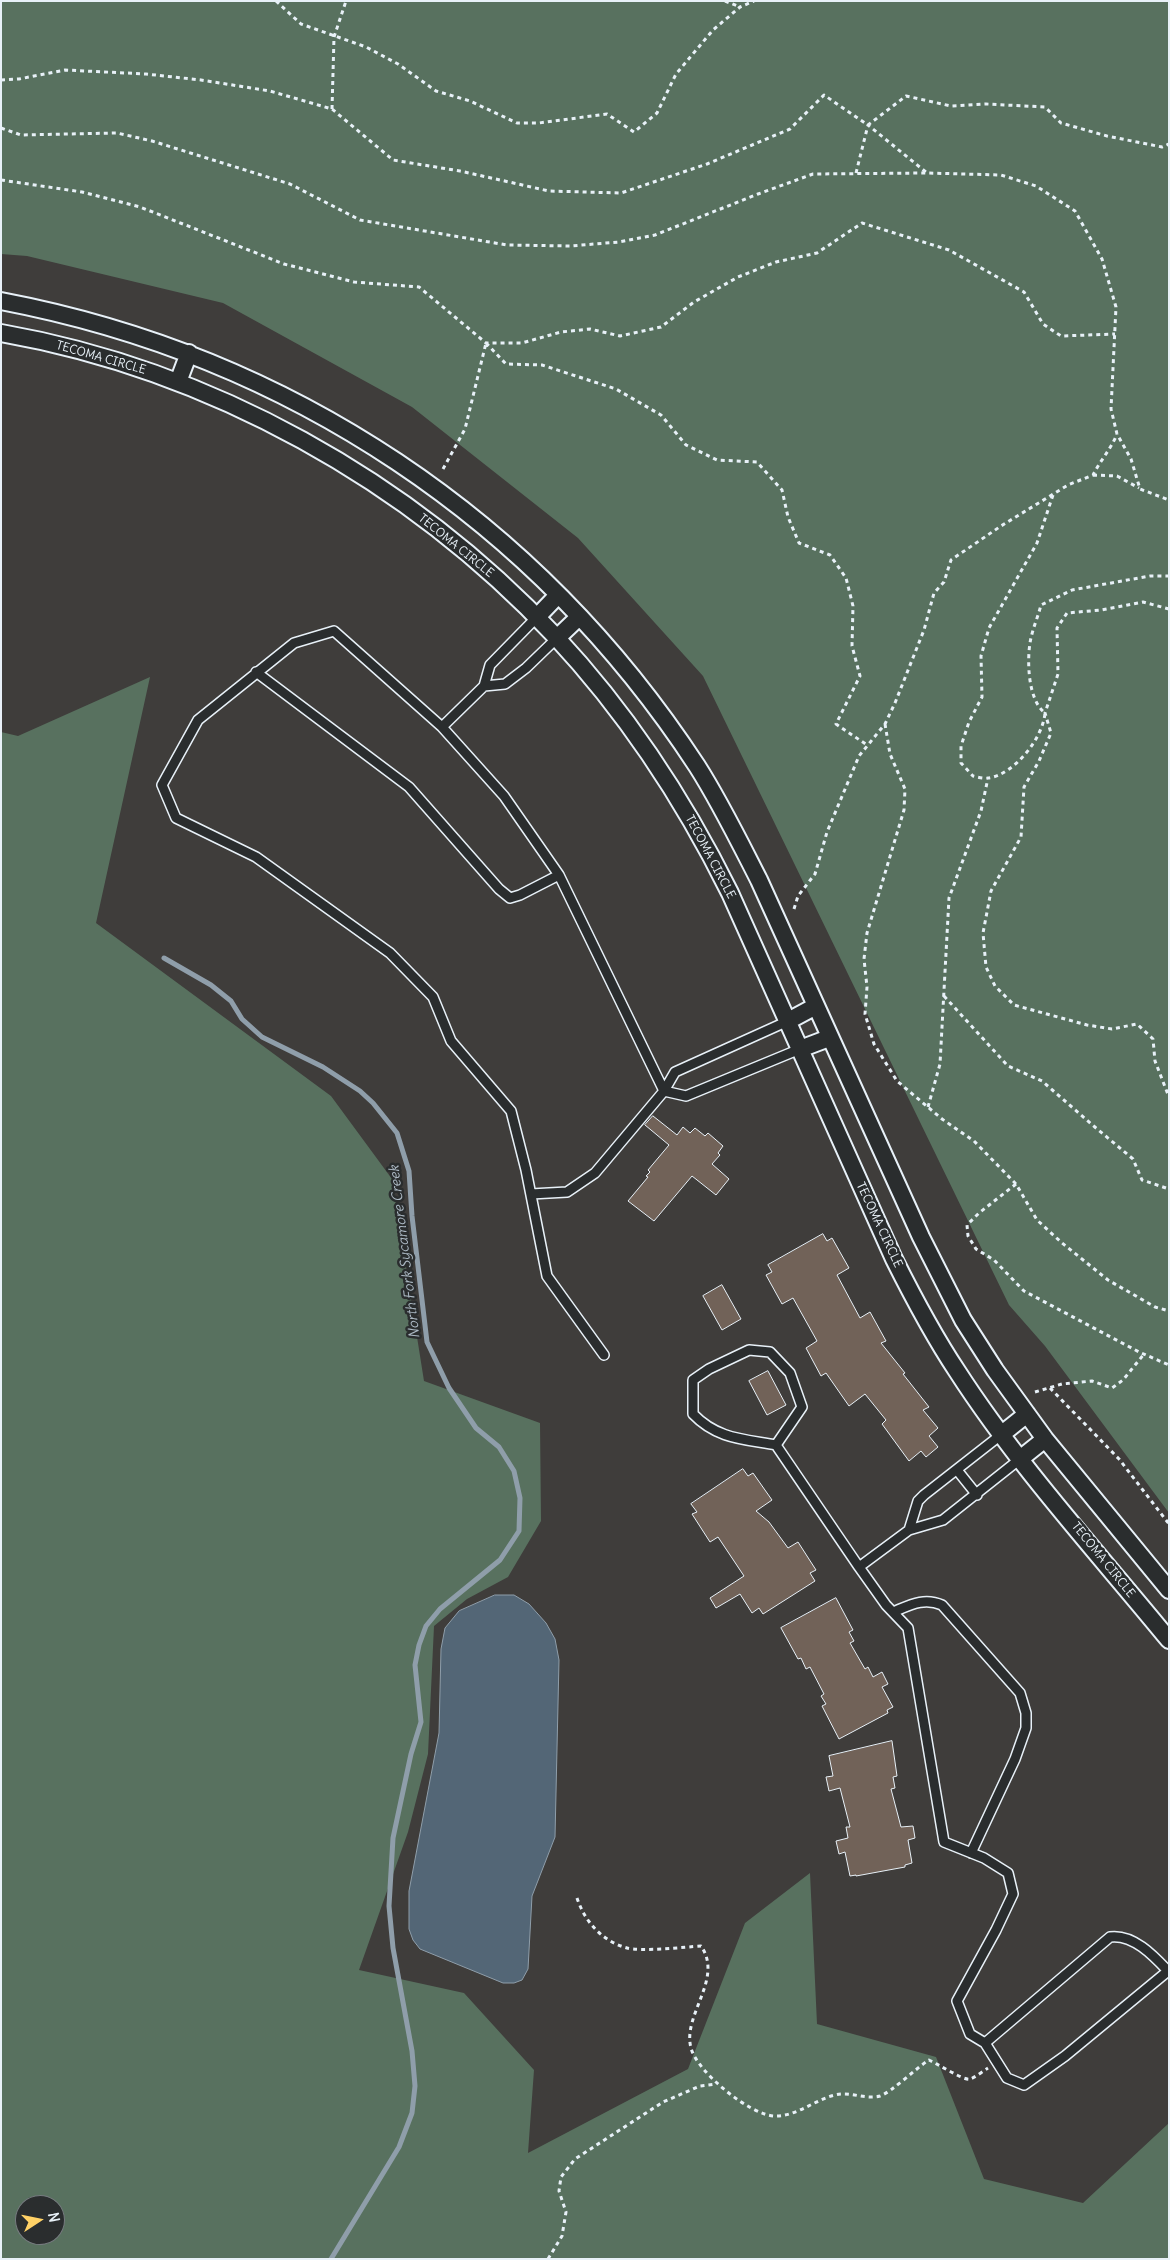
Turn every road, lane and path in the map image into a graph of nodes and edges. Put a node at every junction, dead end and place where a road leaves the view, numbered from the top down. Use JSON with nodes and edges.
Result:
{"nodes":[{"id":1,"x":276,"y":1,"type":"edge"},
{"id":2,"x":346,"y":1,"type":"edge"},
{"id":3,"x":725,"y":1,"type":"edge"},
{"id":4,"x":754,"y":1,"type":"edge"},
{"id":5,"x":740,"y":7,"type":"junction"},
{"id":6,"x":334,"y":37,"type":"junction"},
{"id":7,"x":1,"y":80,"type":"edge"},
{"id":8,"x":332,"y":109,"type":"junction"},
{"id":9,"x":868,"y":125,"type":"junction"},
{"id":10,"x":1,"y":128,"type":"edge"},
{"id":11,"x":1169,"y":144,"type":"edge"},
{"id":12,"x":856,"y":173,"type":"junction"},
{"id":13,"x":927,"y":173,"type":"junction"},
{"id":14,"x":1,"y":180,"type":"edge"},
{"id":15,"x":1,"y":301,"type":"edge"},
{"id":16,"x":1,"y":333,"type":"edge"},
{"id":17,"x":1115,"y":334,"type":"junction"},
{"id":18,"x":486,"y":343,"type":"junction"},
{"id":19,"x":190,"y":353,"type":"junction"},
{"id":20,"x":178,"y":382,"type":"junction"},
{"id":21,"x":1117,"y":434,"type":"junction"},
{"id":22,"x":443,"y":469,"type":"dead end"},
{"id":23,"x":1093,"y":476,"type":"junction"},
{"id":24,"x":1140,"y":488,"type":"junction"},
{"id":25,"x":1053,"y":495,"type":"junction"},
{"id":26,"x":1169,"y":500,"type":"edge"},
{"id":27,"x":1169,"y":576,"type":"edge"},
{"id":28,"x":558,"y":595,"type":"junction"},
{"id":29,"x":1169,"y":609,"type":"edge"},
{"id":30,"x":537,"y":617,"type":"junction"},
{"id":31,"x":579,"y":617,"type":"junction"},
{"id":32,"x":557,"y":638,"type":"junction"},
{"id":33,"x":256,"y":672,"type":"junction"},
{"id":34,"x":484,"y":686,"type":"junction"},
{"id":35,"x":1044,"y":713,"type":"junction"},
{"id":36,"x":885,"y":724,"type":"junction"},
{"id":37,"x":442,"y":727,"type":"junction"},
{"id":38,"x":867,"y":745,"type":"junction"},
{"id":39,"x":988,"y":778,"type":"junction"},
{"id":40,"x":559,"y":875,"type":"junction"},
{"id":41,"x":794,"y":909,"type":"dead end"},
{"id":42,"x":943,"y":996,"type":"junction"},
{"id":43,"x":816,"y":1006,"type":"junction"},
{"id":44,"x":788,"y":1020,"type":"junction"},
{"id":45,"x":829,"y":1038,"type":"junction"},
{"id":46,"x":800,"y":1049,"type":"junction"},
{"id":47,"x":664,"y":1090,"type":"junction"},
{"id":48,"x":1169,"y":1097,"type":"edge"},
{"id":49,"x":928,"y":1107,"type":"junction"},
{"id":50,"x":1016,"y":1184,"type":"junction"},
{"id":51,"x":1169,"y":1189,"type":"edge"},
{"id":52,"x":531,"y":1194,"type":"junction"},
{"id":53,"x":1169,"y":1312,"type":"edge"},
{"id":54,"x":1144,"y":1354,"type":"junction"},
{"id":55,"x":604,"y":1355,"type":"dead end"},
{"id":56,"x":1169,"y":1365,"type":"edge"},
{"id":57,"x":1050,"y":1388,"type":"junction"},
{"id":58,"x":1035,"y":1392,"type":"dead end"},
{"id":59,"x":1026,"y":1414,"type":"junction"},
{"id":60,"x":1002,"y":1434,"type":"junction"},
{"id":61,"x":1044,"y":1439,"type":"junction"},
{"id":62,"x":776,"y":1445,"type":"junction"},
{"id":63,"x":1020,"y":1459,"type":"junction"},
{"id":64,"x":957,"y":1470,"type":"junction"},
{"id":65,"x":977,"y":1494,"type":"junction"},
{"id":66,"x":1169,"y":1524,"type":"edge"},
{"id":67,"x":909,"y":1530,"type":"junction"},
{"id":68,"x":859,"y":1567,"type":"junction"},
{"id":69,"x":1169,"y":1590,"type":"edge"},
{"id":70,"x":893,"y":1612,"type":"junction"},
{"id":71,"x":1169,"y":1640,"type":"edge"},
{"id":72,"x":971,"y":1853,"type":"junction"},
{"id":73,"x":577,"y":1898,"type":"dead end"},
{"id":74,"x":1168,"y":1970,"type":"edge"},
{"id":75,"x":985,"y":2043,"type":"junction"},
{"id":76,"x":997,"y":2062,"type":"junction"},
{"id":77,"x":717,"y":2084,"type":"junction"},
{"id":78,"x":548,"y":2259,"type":"edge"}],
"edges":[{"from":1,"to":6,"type":"path"},
{"from":2,"to":6,"type":"path"},
{"from":3,"to":5,"type":"path"},
{"from":4,"to":5,"type":"path"},
{"from":5,"to":6,"type":"path"},
{"from":6,"to":8,"type":"path"},
{"from":7,"to":8,"type":"path"},
{"from":8,"to":9,"type":"path"},
{"from":9,"to":11,"type":"path"},
{"from":9,"to":12,"type":"path"},
{"from":9,"to":13,"type":"path"},
{"from":10,"to":12,"type":"path"},
{"from":12,"to":13,"type":"path"},
{"from":13,"to":17,"type":"path"},
{"from":14,"to":18,"type":"path"},
{"from":15,"to":19,"type":"street"},
{"from":16,"to":20,"type":"street","name":"TECOMA CIRCLE"},
{"from":17,"to":18,"type":"path"},
{"from":17,"to":21,"type":"path"},
{"from":18,"to":22,"type":"path"},
{"from":18,"to":38,"type":"path"},
{"from":19,"to":20,"type":"street"},
{"from":19,"to":28,"type":"street"},
{"from":20,"to":30,"type":"street","name":"TECOMA CIRCLE"},
{"from":21,"to":23,"type":"path"},
{"from":21,"to":24,"type":"path"},
{"from":23,"to":24,"type":"path"},
{"from":23,"to":25,"type":"path"},
{"from":24,"to":26,"type":"path"},
{"from":25,"to":36,"type":"path"},
{"from":25,"to":39,"type":"path"},
{"from":27,"to":35,"type":"path"},
{"from":28,"to":30,"type":"street"},
{"from":28,"to":31,"type":"street"},
{"from":29,"to":35,"type":"path"},
{"from":30,"to":32,"type":"street","name":"TECOMA CIRCLE"},
{"from":30,"to":34,"type":"lane"},
{"from":31,"to":32,"type":"street"},
{"from":31,"to":43,"type":"street"},
{"from":32,"to":34,"type":"lane"},
{"from":32,"to":44,"type":"street","name":"TECOMA CIRCLE"},
{"from":33,"to":37,"type":"lane"},
{"from":33,"to":40,"type":"lane"},
{"from":33,"to":52,"type":"lane"},
{"from":34,"to":37,"type":"lane"},
{"from":35,"to":39,"type":"path"},
{"from":35,"to":48,"type":"path"},
{"from":36,"to":38,"type":"path"},
{"from":36,"to":49,"type":"path"},
{"from":37,"to":40,"type":"lane"},
{"from":38,"to":41,"type":"path"},
{"from":39,"to":42,"type":"path"},
{"from":40,"to":47,"type":"lane"},
{"from":42,"to":49,"type":"path"},
{"from":42,"to":51,"type":"path"},
{"from":43,"to":44,"type":"street"},
{"from":43,"to":45,"type":"street"},
{"from":44,"to":46,"type":"street","name":"TECOMA CIRCLE"},
{"from":44,"to":47,"type":"lane"},
{"from":45,"to":46,"type":"street"},
{"from":45,"to":59,"type":"street"},
{"from":46,"to":47,"type":"lane"},
{"from":46,"to":60,"type":"street","name":"TECOMA CIRCLE"},
{"from":47,"to":52,"type":"lane"},
{"from":49,"to":50,"type":"path"},
{"from":50,"to":53,"type":"path"},
{"from":50,"to":54,"type":"path"},
{"from":52,"to":55,"type":"lane"},
{"from":54,"to":56,"type":"path"},
{"from":54,"to":57,"type":"path"},
{"from":57,"to":58,"type":"path"},
{"from":57,"to":66,"type":"path"},
{"from":59,"to":60,"type":"street"},
{"from":59,"to":61,"type":"street"},
{"from":60,"to":63,"type":"street","name":"TECOMA CIRCLE"},
{"from":60,"to":64,"type":"lane"},
{"from":61,"to":63,"type":"street"},
{"from":61,"to":69,"type":"street"},
{"from":62,"to":62,"type":"lane"},
{"from":62,"to":68,"type":"lane"},
{"from":63,"to":65,"type":"lane"},
{"from":63,"to":71,"type":"street","name":"TECOMA CIRCLE"},
{"from":64,"to":65,"type":"lane"},
{"from":64,"to":67,"type":"lane"},
{"from":65,"to":67,"type":"lane"},
{"from":67,"to":68,"type":"lane"},
{"from":68,"to":70,"type":"lane"},
{"from":70,"to":72,"type":"lane"},
{"from":70,"to":72,"type":"lane"},
{"from":72,"to":75,"type":"lane"},
{"from":73,"to":77,"type":"path"},
{"from":74,"to":75,"type":"lane"},
{"from":74,"to":76,"type":"lane"},
{"from":75,"to":76,"type":"lane"},
{"from":76,"to":77,"type":"path"},
{"from":77,"to":78,"type":"path"}]}
